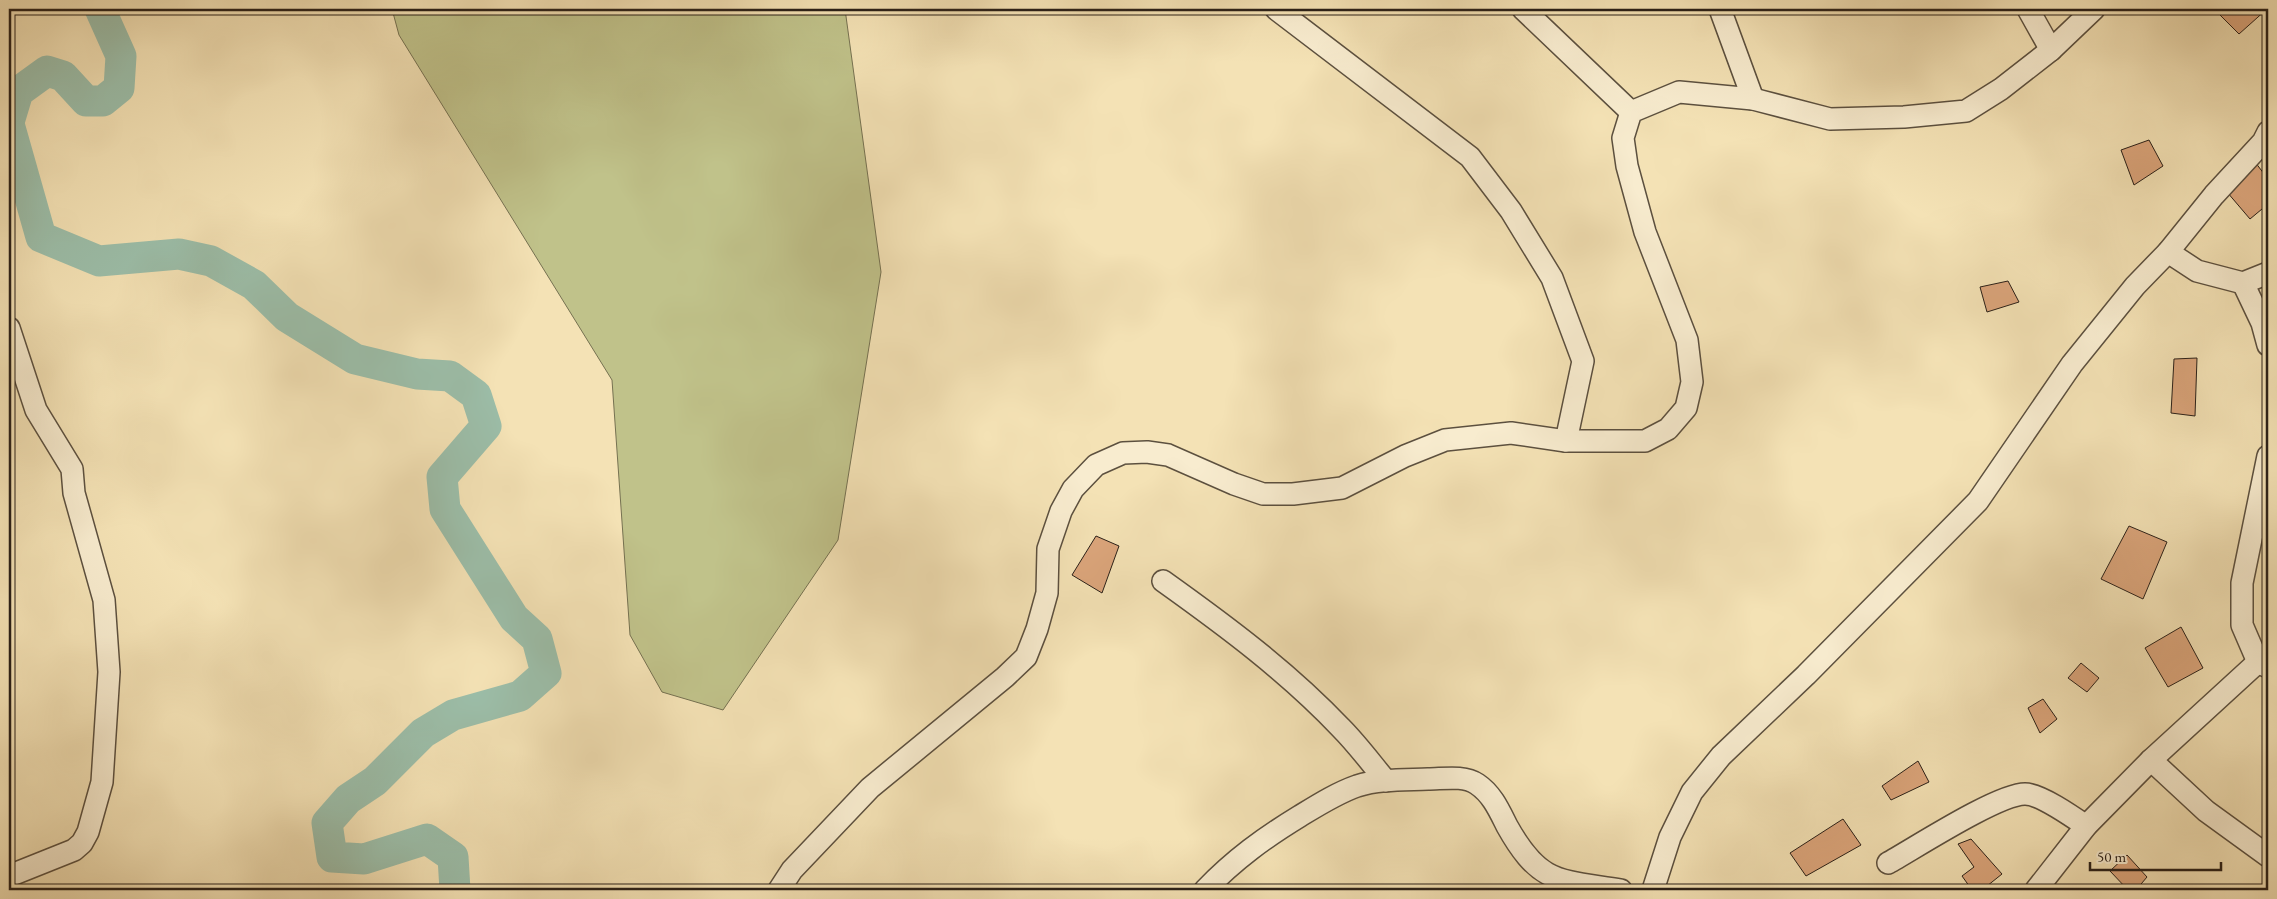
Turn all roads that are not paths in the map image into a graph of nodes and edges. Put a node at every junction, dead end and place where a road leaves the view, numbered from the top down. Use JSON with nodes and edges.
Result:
{"nodes":[{"id":1,"x":1276,"y":9,"type":"edge"},
{"id":2,"x":1523,"y":9,"type":"edge"},
{"id":3,"x":1720,"y":9,"type":"edge"},
{"id":4,"x":2028,"y":9,"type":"edge"},
{"id":5,"x":2094,"y":9,"type":"edge"},
{"id":6,"x":2051,"y":50,"type":"junction"},
{"id":7,"x":1753,"y":99,"type":"junction"},
{"id":8,"x":1631,"y":112,"type":"junction"},
{"id":9,"x":2268,"y":132,"type":"edge"},
{"id":10,"x":2168,"y":252,"type":"junction"},
{"id":11,"x":2268,"y":273,"type":"edge"},
{"id":12,"x":2243,"y":283,"type":"junction"},
{"id":13,"x":9,"y":328,"type":"edge"},
{"id":14,"x":2268,"y":345,"type":"edge"},
{"id":15,"x":1566,"y":441,"type":"junction"},
{"id":16,"x":2268,"y":456,"type":"edge"},
{"id":17,"x":1164,"y":582,"type":"dead end"},
{"id":18,"x":2263,"y":664,"type":"edge"},
{"id":19,"x":2151,"y":760,"type":"junction"},
{"id":20,"x":1386,"y":781,"type":"junction"},
{"id":21,"x":2086,"y":826,"type":"junction"},
{"id":22,"x":2268,"y":856,"type":"edge"},
{"id":23,"x":1888,"y":864,"type":"dead end"},
{"id":24,"x":9,"y":876,"type":"edge"},
{"id":25,"x":779,"y":890,"type":"edge"},
{"id":26,"x":1206,"y":890,"type":"edge"},
{"id":27,"x":1621,"y":890,"type":"edge"},
{"id":28,"x":1653,"y":890,"type":"edge"},
{"id":29,"x":2036,"y":890,"type":"edge"}],
"edges":[{"from":1,"to":15,"type":"street"},
{"from":2,"to":8,"type":"street"},
{"from":3,"to":7,"type":"street"},
{"from":4,"to":6,"type":"street"},
{"from":5,"to":6,"type":"street"},
{"from":6,"to":7,"type":"street"},
{"from":7,"to":8,"type":"street"},
{"from":8,"to":15,"type":"street"},
{"from":9,"to":10,"type":"street"},
{"from":10,"to":12,"type":"street"},
{"from":10,"to":28,"type":"street"},
{"from":11,"to":12,"type":"street"},
{"from":12,"to":14,"type":"street"},
{"from":13,"to":24,"type":"street"},
{"from":15,"to":25,"type":"street"},
{"from":16,"to":18,"type":"street"},
{"from":17,"to":20,"type":"street"},
{"from":18,"to":19,"type":"street"},
{"from":19,"to":21,"type":"street"},
{"from":19,"to":22,"type":"street"},
{"from":20,"to":26,"type":"street"},
{"from":20,"to":27,"type":"street"},
{"from":21,"to":23,"type":"street"},
{"from":21,"to":29,"type":"street"}]}
